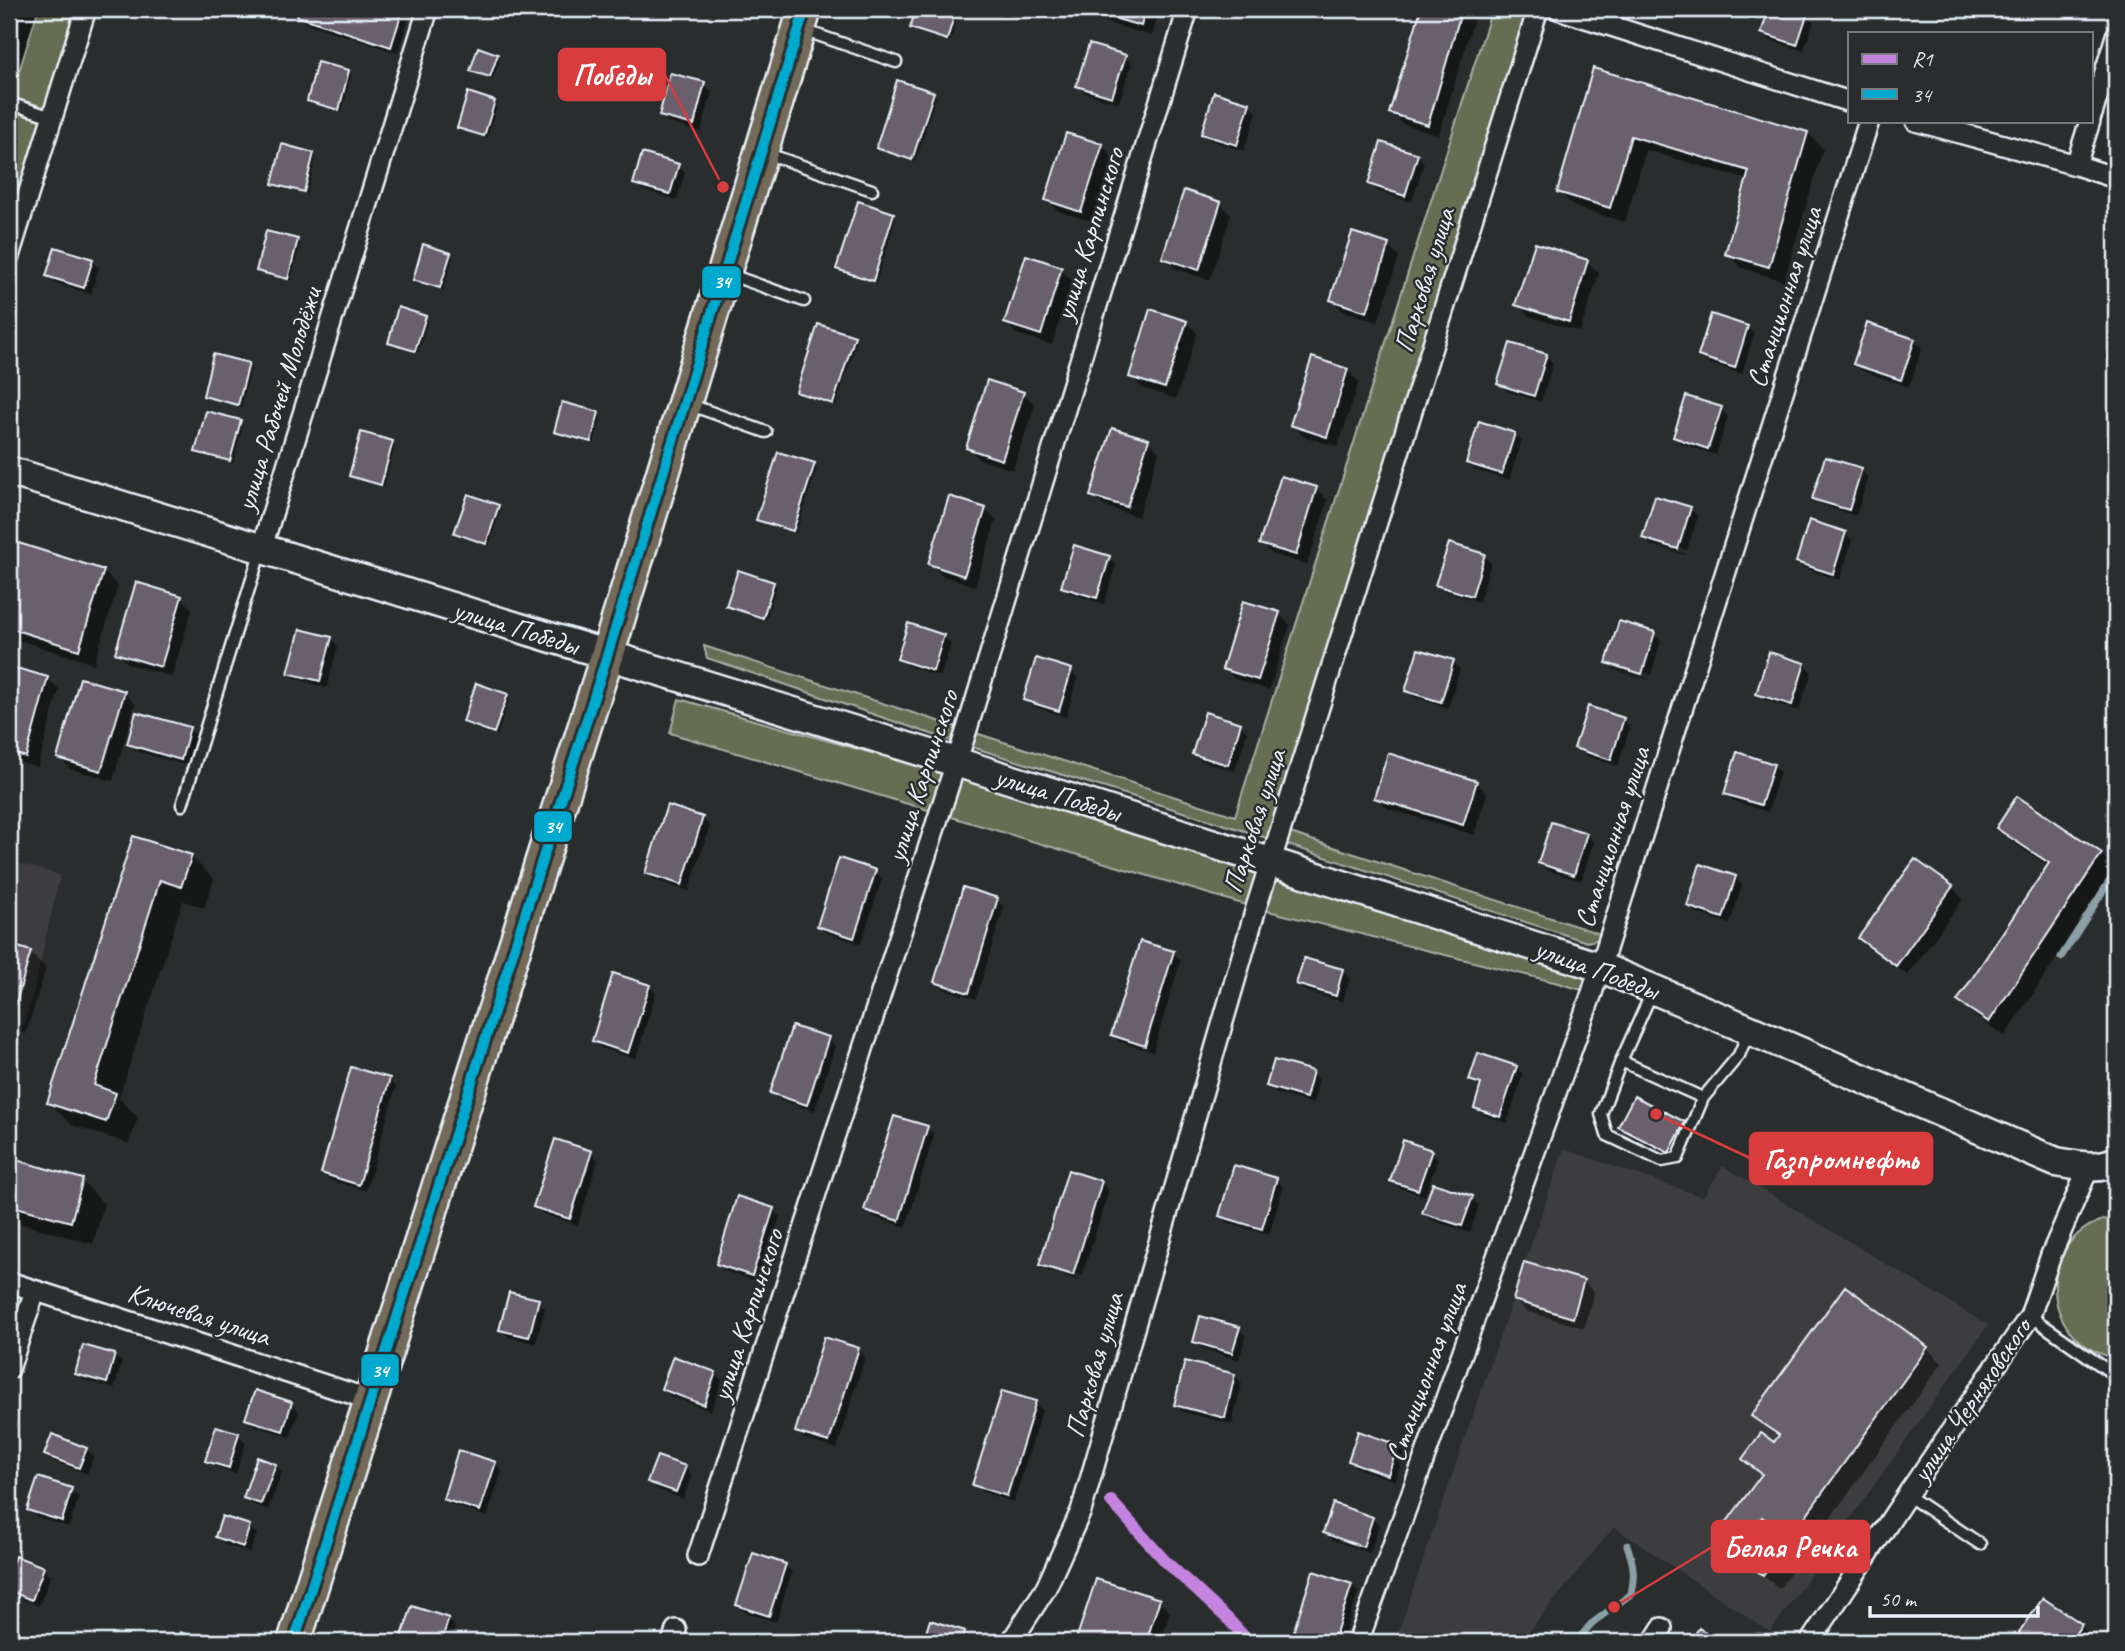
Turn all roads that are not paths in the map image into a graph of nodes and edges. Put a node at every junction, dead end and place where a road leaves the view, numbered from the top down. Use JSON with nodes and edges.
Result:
{"nodes":[{"id":1,"x":86,"y":9,"type":"edge"},
{"id":2,"x":428,"y":9,"type":"edge"},
{"id":3,"x":1188,"y":9,"type":"edge"},
{"id":4,"x":1538,"y":9,"type":"edge"},
{"id":5,"x":1558,"y":9,"type":"edge"},
{"id":6,"x":802,"y":19,"type":"edge"},
{"id":7,"x":2116,"y":36,"type":"edge"},
{"id":8,"x":896,"y":62,"type":"dead end"},
{"id":9,"x":1848,"y":101,"type":"edge"},
{"id":10,"x":9,"y":103,"type":"edge"},
{"id":11,"x":2094,"y":108,"type":"edge"},
{"id":12,"x":52,"y":117,"type":"junction"},
{"id":13,"x":1869,"y":122,"type":"edge"},
{"id":14,"x":1920,"y":122,"type":"edge"},
{"id":15,"x":2090,"y":122,"type":"edge"},
{"id":16,"x":761,"y":151,"type":"junction"},
{"id":17,"x":2076,"y":165,"type":"junction"},
{"id":18,"x":2116,"y":178,"type":"edge"},
{"id":19,"x":872,"y":190,"type":"dead end"},
{"id":20,"x":9,"y":256,"type":"edge"},
{"id":21,"x":724,"y":272,"type":"junction"},
{"id":22,"x":804,"y":300,"type":"dead end"},
{"id":23,"x":684,"y":403,"type":"junction"},
{"id":24,"x":766,"y":432,"type":"dead end"},
{"id":25,"x":9,"y":471,"type":"edge"},
{"id":26,"x":261,"y":550,"type":"junction"},
{"id":27,"x":607,"y":656,"type":"junction"},
{"id":28,"x":956,"y":762,"type":"junction"},
{"id":29,"x":182,"y":805,"type":"dead end"},
{"id":30,"x":1271,"y":861,"type":"junction"},
{"id":31,"x":1600,"y":967,"type":"junction"},
{"id":32,"x":1653,"y":988,"type":"junction"},
{"id":33,"x":1750,"y":1030,"type":"junction"},
{"id":34,"x":1622,"y":1061,"type":"junction"},
{"id":35,"x":1703,"y":1098,"type":"junction"},
{"id":36,"x":2108,"y":1166,"type":"edge"},
{"id":37,"x":9,"y":1282,"type":"edge"},
{"id":38,"x":36,"y":1291,"type":"junction"},
{"id":39,"x":2030,"y":1316,"type":"junction"},
{"id":40,"x":9,"y":1369,"type":"edge"},
{"id":41,"x":2116,"y":1376,"type":"edge"},
{"id":42,"x":371,"y":1400,"type":"junction"},
{"id":43,"x":1907,"y":1495,"type":"junction"},
{"id":44,"x":1980,"y":1544,"type":"dead end"},
{"id":45,"x":698,"y":1556,"type":"dead end"},
{"id":46,"x":2116,"y":1637,"type":"edge"},
{"id":47,"x":294,"y":1642,"type":"edge"},
{"id":48,"x":1012,"y":1642,"type":"edge"},
{"id":49,"x":1358,"y":1642,"type":"edge"},
{"id":50,"x":1810,"y":1642,"type":"edge"},
{"id":51,"x":2113,"y":1642,"type":"edge"}],
"edges":[{"from":1,"to":12,"type":"street"},
{"from":2,"to":26,"type":"street","name":"улица Рабочей Молодёжи"},
{"from":3,"to":28,"type":"street","name":"улица Карпинского"},
{"from":4,"to":30,"type":"street","name":"Парковая улица"},
{"from":5,"to":9,"type":"street"},
{"from":6,"to":8,"type":"lane"},
{"from":6,"to":16,"type":"main road"},
{"from":7,"to":11,"type":"street"},
{"from":10,"to":12,"type":"lane"},
{"from":12,"to":20,"type":"street"},
{"from":13,"to":31,"type":"street","name":"Станционная улица"},
{"from":14,"to":17,"type":"street"},
{"from":15,"to":17,"type":"street"},
{"from":16,"to":19,"type":"lane"},
{"from":16,"to":21,"type":"main road"},
{"from":17,"to":18,"type":"street"},
{"from":21,"to":22,"type":"lane"},
{"from":21,"to":23,"type":"main road"},
{"from":23,"to":24,"type":"lane"},
{"from":23,"to":27,"type":"main road"},
{"from":25,"to":26,"type":"main road","name":"улица Победы"},
{"from":26,"to":27,"type":"main road","name":"улица Победы"},
{"from":26,"to":29,"type":"lane","name":"улица Рабочей Молодёжи"},
{"from":27,"to":28,"type":"main road","name":"улица Победы"},
{"from":27,"to":42,"type":"main road"},
{"from":28,"to":30,"type":"main road","name":"улица Победы"},
{"from":28,"to":45,"type":"street","name":"улица Карпинского"},
{"from":30,"to":31,"type":"main road","name":"улица Победы"},
{"from":30,"to":48,"type":"street","name":"Парковая улица"},
{"from":31,"to":32,"type":"main road","name":"улица Победы"},
{"from":31,"to":49,"type":"street","name":"Станционная улица"},
{"from":32,"to":33,"type":"main road","name":"улица Победы"},
{"from":32,"to":34,"type":"lane"},
{"from":33,"to":35,"type":"lane"},
{"from":33,"to":36,"type":"main road","name":"улица Победы"},
{"from":34,"to":35,"type":"lane"},
{"from":34,"to":35,"type":"lane"},
{"from":36,"to":39,"type":"street","name":"улица Черняховского"},
{"from":37,"to":38,"type":"street","name":"Ключевая улица"},
{"from":38,"to":40,"type":"street"},
{"from":38,"to":42,"type":"street","name":"Ключевая улица"},
{"from":39,"to":41,"type":"lane"},
{"from":39,"to":43,"type":"street","name":"улица Черняховского"},
{"from":42,"to":47,"type":"main road"},
{"from":43,"to":44,"type":"lane"},
{"from":43,"to":50,"type":"street","name":"улица Черняховского"},
{"from":46,"to":51,"type":"lane"}]}
